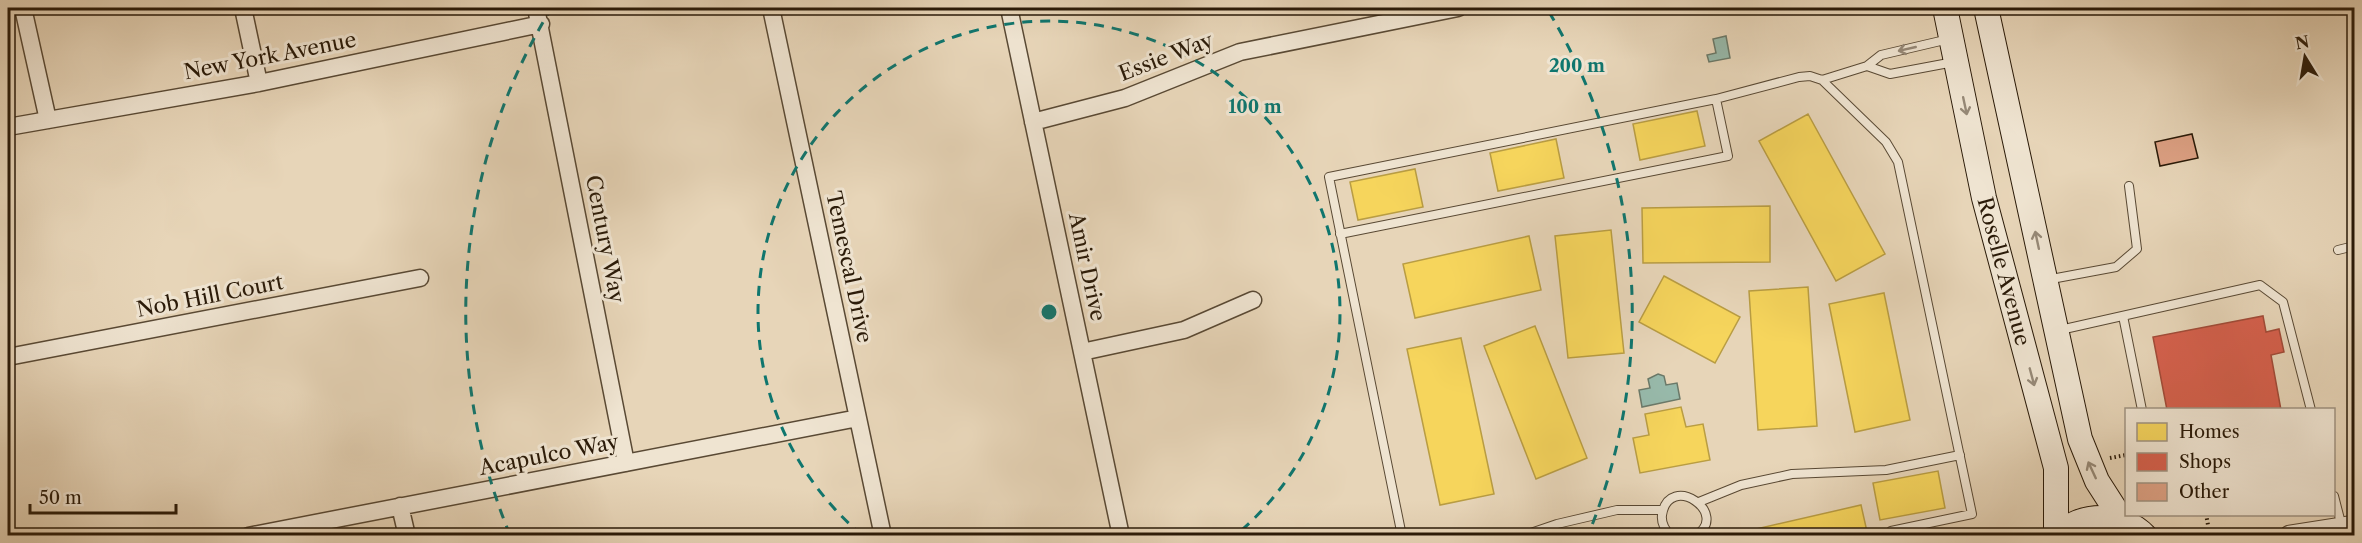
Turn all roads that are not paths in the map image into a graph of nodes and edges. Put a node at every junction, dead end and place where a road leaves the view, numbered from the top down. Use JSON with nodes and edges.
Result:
{"nodes":[{"id":1,"x":23,"y":8,"type":"edge"},
{"id":2,"x":243,"y":8,"type":"edge"},
{"id":3,"x":536,"y":8,"type":"edge"},
{"id":4,"x":771,"y":8,"type":"edge"},
{"id":5,"x":1009,"y":8,"type":"edge"},
{"id":6,"x":1458,"y":8,"type":"edge"},
{"id":7,"x":1945,"y":8,"type":"edge"},
{"id":8,"x":1986,"y":8,"type":"edge"},
{"id":9,"x":541,"y":24,"type":"junction"},
{"id":10,"x":1954,"y":50,"type":"junction"},
{"id":11,"x":1867,"y":66,"type":"junction"},
{"id":12,"x":1821,"y":80,"type":"junction"},
{"id":13,"x":259,"y":83,"type":"junction"},
{"id":14,"x":1716,"y":99,"type":"junction"},
{"id":15,"x":48,"y":120,"type":"junction"},
{"id":16,"x":1033,"y":122,"type":"junction"},
{"id":17,"x":8,"y":127,"type":"edge"},
{"id":18,"x":2129,"y":186,"type":"dead end"},
{"id":19,"x":1341,"y":234,"type":"junction"},
{"id":20,"x":2355,"y":246,"type":"edge"},
{"id":21,"x":2338,"y":250,"type":"dead end"},
{"id":22,"x":420,"y":278,"type":"dead end"},
{"id":23,"x":2046,"y":280,"type":"junction"},
{"id":24,"x":1253,"y":300,"type":"dead end"},
{"id":25,"x":2123,"y":316,"type":"junction"},
{"id":26,"x":2056,"y":331,"type":"junction"},
{"id":27,"x":1082,"y":352,"type":"junction"},
{"id":28,"x":8,"y":357,"type":"edge"},
{"id":29,"x":2142,"y":408,"type":"edge"},
{"id":30,"x":2310,"y":408,"type":"edge"},
{"id":31,"x":858,"y":418,"type":"junction"},
{"id":32,"x":1960,"y":455,"type":"junction"},
{"id":33,"x":626,"y":463,"type":"junction"},
{"id":34,"x":2335,"y":498,"type":"edge"},
{"id":35,"x":1699,"y":502,"type":"junction"},
{"id":36,"x":400,"y":506,"type":"junction"},
{"id":37,"x":1663,"y":510,"type":"junction"},
{"id":38,"x":2125,"y":513,"type":"edge"},
{"id":39,"x":2128,"y":516,"type":"edge"},
{"id":40,"x":2348,"y":527,"type":"edge"},
{"id":41,"x":1891,"y":531,"type":"dead end"},
{"id":42,"x":2141,"y":531,"type":"edge"},
{"id":43,"x":1698,"y":535,"type":"edge"},
{"id":44,"x":248,"y":536,"type":"edge"},
{"id":45,"x":407,"y":536,"type":"edge"},
{"id":46,"x":883,"y":536,"type":"edge"},
{"id":47,"x":1121,"y":536,"type":"edge"},
{"id":48,"x":1402,"y":536,"type":"edge"},
{"id":49,"x":1522,"y":536,"type":"edge"},
{"id":50,"x":1671,"y":536,"type":"edge"},
{"id":51,"x":2057,"y":536,"type":"edge"},
{"id":52,"x":2290,"y":536,"type":"edge"}],
"edges":[{"from":1,"to":15,"type":"street"},
{"from":2,"to":13,"type":"street"},
{"from":3,"to":9,"type":"street","name":"Century Way"},
{"from":4,"to":31,"type":"street","name":"Temescal Drive"},
{"from":5,"to":16,"type":"street","name":"Amir Drive"},
{"from":6,"to":16,"type":"street","name":"Essie Way"},
{"from":7,"to":10,"type":"main road","name":"Roselle Avenue"},
{"from":23,"to":8,"type":"main road","name":"Roselle Avenue","one_way":true},
{"from":9,"to":13,"type":"street","name":"New York Avenue"},
{"from":9,"to":33,"type":"street","name":"Century Way"},
{"from":10,"to":11,"type":"lane","one_way":true},
{"from":10,"to":11,"type":"lane"},
{"from":10,"to":51,"type":"main road","name":"Roselle Avenue","one_way":true},
{"from":11,"to":12,"type":"lane"},
{"from":12,"to":14,"type":"lane"},
{"from":12,"to":32,"type":"lane"},
{"from":13,"to":15,"type":"street","name":"New York Avenue"},
{"from":14,"to":19,"type":"lane"},
{"from":14,"to":19,"type":"lane"},
{"from":15,"to":17,"type":"street","name":"New York Avenue"},
{"from":16,"to":27,"type":"street","name":"Amir Drive"},
{"from":18,"to":23,"type":"lane"},
{"from":19,"to":48,"type":"lane"},
{"from":20,"to":21,"type":"lane"},
{"from":22,"to":28,"type":"street","name":"Nob Hill Court"},
{"from":23,"to":26,"type":"main road","name":"Roselle Avenue"},
{"from":24,"to":27,"type":"street"},
{"from":25,"to":26,"type":"lane"},
{"from":25,"to":29,"type":"lane"},
{"from":25,"to":30,"type":"lane"},
{"from":38,"to":26,"type":"main road","name":"Roselle Avenue","one_way":true},
{"from":27,"to":47,"type":"street","name":"Amir Drive"},
{"from":31,"to":33,"type":"street","name":"Acapulco Way"},
{"from":31,"to":46,"type":"street","name":"Temescal Drive"},
{"from":32,"to":35,"type":"lane"},
{"from":32,"to":41,"type":"lane"},
{"from":33,"to":36,"type":"street","name":"Acapulco Way"},
{"from":34,"to":40,"type":"lane"},
{"from":35,"to":37,"type":"lane"},
{"from":35,"to":43,"type":"lane"},
{"from":36,"to":44,"type":"street","name":"Acapulco Way"},
{"from":36,"to":45,"type":"street"},
{"from":37,"to":49,"type":"lane"},
{"from":37,"to":50,"type":"lane"},
{"from":42,"to":39,"type":"main road","name":"Roselle Avenue","one_way":true},
{"from":40,"to":52,"type":"street"},
{"from":42,"to":51,"type":"main road"}]}
